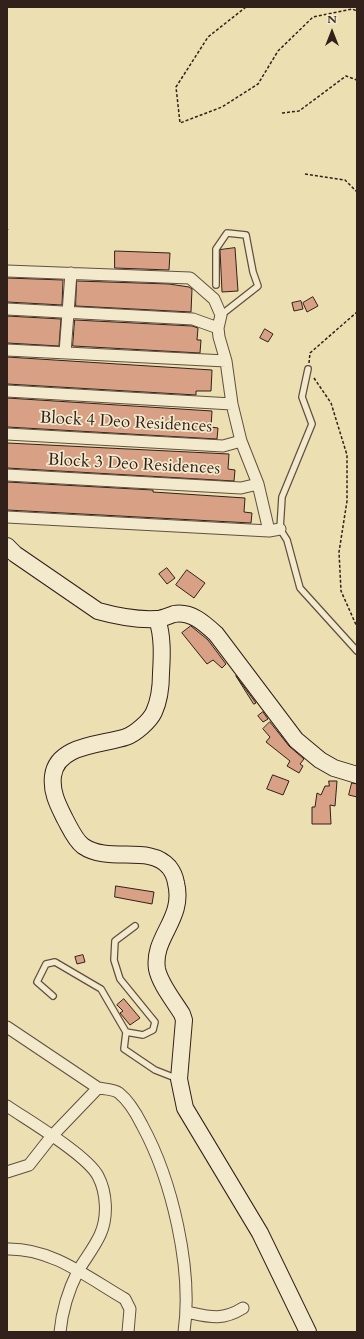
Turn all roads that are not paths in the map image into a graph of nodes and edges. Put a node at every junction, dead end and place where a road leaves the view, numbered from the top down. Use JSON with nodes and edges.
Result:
{"nodes":[{"id":1,"x":7,"y":271,"type":"edge"},
{"id":2,"x":71,"y":273,"type":"junction"},
{"id":3,"x":216,"y":285,"type":"dead end"},
{"id":4,"x":7,"y":309,"type":"edge"},
{"id":5,"x":67,"y":313,"type":"junction"},
{"id":6,"x":222,"y":315,"type":"junction"},
{"id":7,"x":218,"y":328,"type":"junction"},
{"id":8,"x":7,"y":350,"type":"edge"},
{"id":9,"x":64,"y":353,"type":"junction"},
{"id":10,"x":226,"y":361,"type":"junction"},
{"id":11,"x":308,"y":369,"type":"road end"},
{"id":12,"x":7,"y":391,"type":"edge"},
{"id":13,"x":232,"y":404,"type":"junction"},
{"id":14,"x":7,"y":434,"type":"edge"},
{"id":15,"x":241,"y":441,"type":"junction"},
{"id":16,"x":7,"y":475,"type":"edge"},
{"id":17,"x":258,"y":484,"type":"junction"},
{"id":18,"x":7,"y":518,"type":"edge"},
{"id":19,"x":274,"y":530,"type":"junction"},
{"id":20,"x":7,"y":546,"type":"edge"},
{"id":21,"x":157,"y":620,"type":"junction"},
{"id":22,"x":357,"y":651,"type":"edge"},
{"id":23,"x":357,"y":775,"type":"edge"},
{"id":24,"x":135,"y":926,"type":"dead end"},
{"id":25,"x":52,"y":996,"type":"dead end"},
{"id":26,"x":7,"y":1027,"type":"edge"},
{"id":27,"x":126,"y":1032,"type":"junction"},
{"id":28,"x":179,"y":1079,"type":"junction"},
{"id":29,"x":98,"y":1088,"type":"junction"},
{"id":30,"x":7,"y":1106,"type":"edge"},
{"id":31,"x":51,"y":1137,"type":"junction"},
{"id":32,"x":7,"y":1172,"type":"edge"},
{"id":33,"x":7,"y":1249,"type":"edge"},
{"id":34,"x":78,"y":1271,"type":"junction"},
{"id":35,"x":243,"y":1308,"type":"dead end"},
{"id":36,"x":187,"y":1312,"type":"junction"},
{"id":37,"x":60,"y":1332,"type":"edge"},
{"id":38,"x":128,"y":1332,"type":"edge"},
{"id":39,"x":184,"y":1332,"type":"edge"},
{"id":40,"x":308,"y":1332,"type":"edge"}],
"edges":[{"from":1,"to":2,"type":"street"},
{"from":2,"to":5,"type":"street"},
{"from":2,"to":6,"type":"street"},
{"from":3,"to":6,"type":"lane"},
{"from":4,"to":5,"type":"street"},
{"from":5,"to":7,"type":"street"},
{"from":5,"to":9,"type":"street"},
{"from":6,"to":7,"type":"street"},
{"from":7,"to":10,"type":"street"},
{"from":8,"to":9,"type":"street"},
{"from":9,"to":10,"type":"street"},
{"from":10,"to":13,"type":"street"},
{"from":11,"to":19,"type":"lane"},
{"from":12,"to":13,"type":"street"},
{"from":13,"to":15,"type":"street"},
{"from":14,"to":15,"type":"street","name":"Block 4 Deo Residences"},
{"from":15,"to":17,"type":"street"},
{"from":16,"to":17,"type":"street","name":"Block 3 Deo Residences"},
{"from":17,"to":19,"type":"street"},
{"from":18,"to":19,"type":"street"},
{"from":19,"to":22,"type":"lane"},
{"from":20,"to":21,"type":"street"},
{"from":21,"to":23,"type":"street"},
{"from":21,"to":28,"type":"street"},
{"from":24,"to":27,"type":"lane"},
{"from":25,"to":27,"type":"lane"},
{"from":26,"to":29,"type":"street"},
{"from":27,"to":28,"type":"lane"},
{"from":28,"to":40,"type":"street"},
{"from":29,"to":31,"type":"street"},
{"from":29,"to":36,"type":"street"},
{"from":30,"to":31,"type":"street"},
{"from":31,"to":32,"type":"street"},
{"from":31,"to":34,"type":"street"},
{"from":33,"to":34,"type":"street"},
{"from":34,"to":37,"type":"street"},
{"from":34,"to":38,"type":"street"},
{"from":35,"to":36,"type":"street"},
{"from":36,"to":39,"type":"street"}]}
